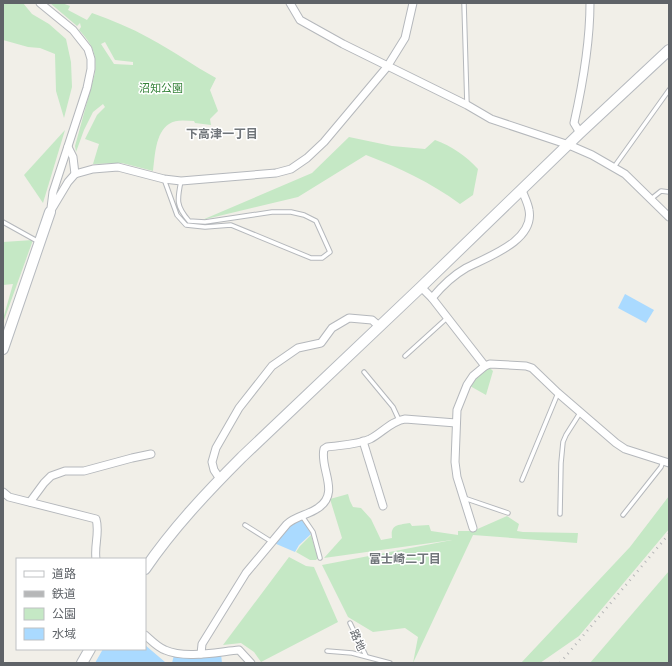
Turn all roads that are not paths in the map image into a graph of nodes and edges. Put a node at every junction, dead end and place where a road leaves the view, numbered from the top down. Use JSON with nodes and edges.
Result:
{"nodes":[{"id":1,"x":40,"y":3,"type":"edge"},
{"id":2,"x":290,"y":3,"type":"edge"},
{"id":3,"x":413,"y":3,"type":"edge"},
{"id":4,"x":464,"y":3,"type":"edge"},
{"id":5,"x":590,"y":3,"type":"edge"},
{"id":6,"x":669,"y":50,"type":"edge"},
{"id":7,"x":387,"y":67,"type":"junction"},
{"id":8,"x":669,"y":90,"type":"edge"},
{"id":9,"x":467,"y":105,"type":"junction"},
{"id":10,"x":580,"y":133,"type":"junction"},
{"id":11,"x":569,"y":145,"type":"junction"},
{"id":12,"x":68,"y":147,"type":"junction"},
{"id":13,"x":613,"y":168,"type":"junction"},
{"id":14,"x":75,"y":174,"type":"junction"},
{"id":15,"x":164,"y":179,"type":"junction"},
{"id":16,"x":181,"y":181,"type":"junction"},
{"id":17,"x":522,"y":190,"type":"junction"},
{"id":18,"x":669,"y":192,"type":"edge"},
{"id":19,"x":650,"y":200,"type":"junction"},
{"id":20,"x":50,"y":212,"type":"junction"},
{"id":21,"x":669,"y":217,"type":"edge"},
{"id":22,"x":3,"y":222,"type":"edge"},
{"id":23,"x":40,"y":242,"type":"junction"},
{"id":24,"x":421,"y":287,"type":"junction"},
{"id":25,"x":432,"y":298,"type":"junction"},
{"id":26,"x":447,"y":318,"type":"junction"},
{"id":27,"x":380,"y":326,"type":"junction"},
{"id":28,"x":3,"y":349,"type":"edge"},
{"id":29,"x":405,"y":356,"type":"dead end"},
{"id":30,"x":485,"y":366,"type":"junction"},
{"id":31,"x":364,"y":372,"type":"dead end"},
{"id":32,"x":558,"y":393,"type":"junction"},
{"id":33,"x":580,"y":413,"type":"junction"},
{"id":34,"x":399,"y":420,"type":"junction"},
{"id":35,"x":456,"y":423,"type":"junction"},
{"id":36,"x":363,"y":441,"type":"junction"},
{"id":37,"x":151,"y":454,"type":"dead end"},
{"id":38,"x":666,"y":462,"type":"edge"},
{"id":39,"x":220,"y":479,"type":"junction"},
{"id":40,"x":522,"y":480,"type":"dead end"},
{"id":41,"x":3,"y":492,"type":"edge"},
{"id":42,"x":462,"y":498,"type":"junction"},
{"id":43,"x":30,"y":502,"type":"junction"},
{"id":44,"x":384,"y":506,"type":"dead end"},
{"id":45,"x":508,"y":513,"type":"dead end"},
{"id":46,"x":560,"y":514,"type":"dead end"},
{"id":47,"x":301,"y":515,"type":"junction"},
{"id":48,"x":623,"y":515,"type":"dead end"},
{"id":49,"x":245,"y":525,"type":"dead end"},
{"id":50,"x":472,"y":528,"type":"dead end"},
{"id":51,"x":273,"y":542,"type":"junction"},
{"id":52,"x":96,"y":558,"type":"edge"},
{"id":53,"x":320,"y":558,"type":"dead end"},
{"id":54,"x":146,"y":568,"type":"edge"},
{"id":55,"x":350,"y":623,"type":"dead end"},
{"id":56,"x":146,"y":636,"type":"edge"},
{"id":57,"x":89,"y":650,"type":"edge"},
{"id":58,"x":328,"y":650,"type":"dead end"},
{"id":59,"x":201,"y":654,"type":"junction"},
{"id":60,"x":366,"y":656,"type":"junction"},
{"id":61,"x":82,"y":663,"type":"edge"},
{"id":62,"x":251,"y":663,"type":"edge"},
{"id":63,"x":390,"y":663,"type":"edge"}],
"edges":[{"from":1,"to":12,"type":"street"},
{"from":2,"to":7,"type":"street"},
{"from":3,"to":7,"type":"street"},
{"from":4,"to":9,"type":"lane"},
{"from":5,"to":10,"type":"street"},
{"from":6,"to":10,"type":"street"},
{"from":7,"to":9,"type":"street"},
{"from":7,"to":16,"type":"street"},
{"from":8,"to":13,"type":"lane"},
{"from":9,"to":11,"type":"street"},
{"from":10,"to":11,"type":"street"},
{"from":11,"to":13,"type":"street"},
{"from":11,"to":17,"type":"street"},
{"from":12,"to":14,"type":"street"},
{"from":12,"to":20,"type":"street"},
{"from":13,"to":19,"type":"street"},
{"from":14,"to":15,"type":"street"},
{"from":14,"to":20,"type":"street"},
{"from":15,"to":16,"type":"street"},
{"from":15,"to":16,"type":"lane"},
{"from":17,"to":24,"type":"street"},
{"from":17,"to":25,"type":"street"},
{"from":18,"to":19,"type":"lane"},
{"from":19,"to":21,"type":"street"},
{"from":20,"to":23,"type":"street"},
{"from":22,"to":23,"type":"lane"},
{"from":23,"to":28,"type":"street"},
{"from":24,"to":25,"type":"street"},
{"from":24,"to":27,"type":"street"},
{"from":25,"to":26,"type":"street"},
{"from":26,"to":29,"type":"lane"},
{"from":26,"to":30,"type":"street"},
{"from":27,"to":39,"type":"street"},
{"from":27,"to":39,"type":"street"},
{"from":30,"to":32,"type":"street"},
{"from":30,"to":35,"type":"street"},
{"from":31,"to":34,"type":"lane"},
{"from":32,"to":33,"type":"street"},
{"from":32,"to":40,"type":"lane"},
{"from":33,"to":38,"type":"street"},
{"from":33,"to":46,"type":"lane"},
{"from":34,"to":35,"type":"street"},
{"from":34,"to":36,"type":"street"},
{"from":35,"to":42,"type":"street"},
{"from":36,"to":44,"type":"street"},
{"from":36,"to":47,"type":"street"},
{"from":37,"to":43,"type":"street"},
{"from":38,"to":48,"type":"lane"},
{"from":39,"to":54,"type":"street"},
{"from":41,"to":43,"type":"street"},
{"from":42,"to":45,"type":"lane"},
{"from":42,"to":50,"type":"street"},
{"from":43,"to":52,"type":"street"},
{"from":47,"to":51,"type":"street"},
{"from":47,"to":53,"type":"lane"},
{"from":49,"to":51,"type":"lane"},
{"from":51,"to":59,"type":"street"},
{"from":55,"to":60,"type":"lane","name":"路地"},
{"from":56,"to":59,"type":"street"},
{"from":57,"to":61,"type":"street"},
{"from":58,"to":60,"type":"lane"},
{"from":59,"to":62,"type":"street"},
{"from":60,"to":63,"type":"lane"}]}
